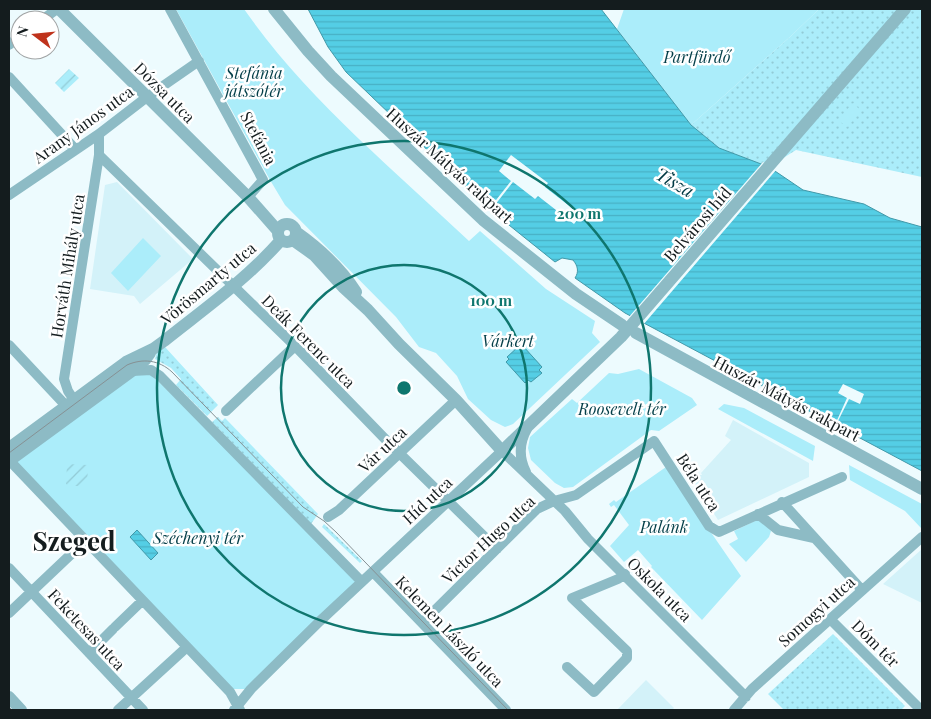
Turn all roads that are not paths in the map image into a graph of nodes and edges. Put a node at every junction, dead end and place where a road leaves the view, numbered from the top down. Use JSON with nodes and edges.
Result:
{"nodes":[{"id":1,"x":58,"y":9,"type":"edge"},
{"id":2,"x":170,"y":9,"type":"edge"},
{"id":3,"x":274,"y":9,"type":"edge"},
{"id":4,"x":905,"y":9,"type":"edge"},
{"id":5,"x":199,"y":61,"type":"junction"},
{"id":6,"x":9,"y":77,"type":"edge"},
{"id":7,"x":147,"y":97,"type":"junction"},
{"id":8,"x":99,"y":134,"type":"junction"},
{"id":9,"x":75,"y":149,"type":"junction"},
{"id":10,"x":99,"y":155,"type":"junction"},
{"id":11,"x":9,"y":195,"type":"edge"},
{"id":12,"x":250,"y":199,"type":"junction"},
{"id":13,"x":287,"y":234,"type":"junction"},
{"id":14,"x":233,"y":287,"type":"junction"},
{"id":15,"x":622,"y":324,"type":"dead end"},
{"id":16,"x":636,"y":333,"type":"dead end"},
{"id":17,"x":9,"y":346,"type":"edge"},
{"id":18,"x":295,"y":346,"type":"junction"},
{"id":19,"x":153,"y":349,"type":"junction"},
{"id":20,"x":132,"y":370,"type":"junction"},
{"id":21,"x":151,"y":370,"type":"junction"},
{"id":22,"x":64,"y":379,"type":"junction"},
{"id":23,"x":45,"y":385,"type":"junction"},
{"id":24,"x":456,"y":400,"type":"junction"},
{"id":25,"x":73,"y":407,"type":"junction"},
{"id":26,"x":226,"y":411,"type":"dead end"},
{"id":27,"x":529,"y":425,"type":"junction"},
{"id":28,"x":9,"y":448,"type":"edge"},
{"id":29,"x":502,"y":450,"type":"junction"},
{"id":30,"x":399,"y":453,"type":"junction"},
{"id":31,"x":9,"y":461,"type":"edge"},
{"id":32,"x":528,"y":475,"type":"junction"},
{"id":33,"x":842,"y":477,"type":"dead end"},
{"id":34,"x":922,"y":490,"type":"edge"},
{"id":35,"x":449,"y":501,"type":"junction"},
{"id":36,"x":554,"y":501,"type":"junction"},
{"id":37,"x":782,"y":502,"type":"junction"},
{"id":38,"x":758,"y":514,"type":"junction"},
{"id":39,"x":328,"y":517,"type":"dead end"},
{"id":40,"x":922,"y":537,"type":"edge"},
{"id":41,"x":815,"y":539,"type":"junction"},
{"id":42,"x":86,"y":542,"type":"junction"},
{"id":43,"x":497,"y":549,"type":"junction"},
{"id":44,"x":9,"y":568,"type":"edge"},
{"id":45,"x":373,"y":572,"type":"junction"},
{"id":46,"x":625,"y":574,"type":"junction"},
{"id":47,"x":362,"y":582,"type":"junction"},
{"id":48,"x":862,"y":590,"type":"junction"},
{"id":49,"x":31,"y":592,"type":"junction"},
{"id":50,"x":142,"y":601,"type":"junction"},
{"id":51,"x":9,"y":613,"type":"edge"},
{"id":52,"x":830,"y":619,"type":"junction"},
{"id":53,"x":422,"y":623,"type":"junction"},
{"id":54,"x":187,"y":647,"type":"junction"},
{"id":55,"x":89,"y":653,"type":"junction"},
{"id":56,"x":567,"y":666,"type":"dead end"},
{"id":57,"x":224,"y":686,"type":"junction"},
{"id":58,"x":251,"y":690,"type":"junction"},
{"id":59,"x":746,"y":696,"type":"junction"},
{"id":60,"x":9,"y":697,"type":"edge"},
{"id":61,"x":131,"y":698,"type":"junction"},
{"id":62,"x":237,"y":709,"type":"edge"},
{"id":63,"x":22,"y":710,"type":"edge"},
{"id":64,"x":118,"y":710,"type":"edge"},
{"id":65,"x":143,"y":710,"type":"edge"},
{"id":66,"x":506,"y":710,"type":"edge"},
{"id":67,"x":734,"y":710,"type":"edge"},
{"id":68,"x":921,"y":710,"type":"edge"}],
"edges":[{"from":1,"to":7,"type":"street","name":"Dózsa utca"},
{"from":2,"to":5,"type":"street","name":"Stefánia"},
{"from":3,"to":15,"type":"street","name":"Huszár Mátyás rakpart"},
{"from":4,"to":27,"type":"street","name":"Belvárosi híd"},
{"from":5,"to":7,"type":"street","name":"Arany János utca"},
{"from":5,"to":12,"type":"street","name":"Stefánia"},
{"from":6,"to":9,"type":"street"},
{"from":7,"to":8,"type":"street","name":"Arany János utca"},
{"from":7,"to":12,"type":"street","name":"Dózsa utca"},
{"from":8,"to":9,"type":"street","name":"Arany János utca"},
{"from":8,"to":10,"type":"street","name":"Horváth Mihály utca"},
{"from":9,"to":11,"type":"street","name":"Arany János utca"},
{"from":10,"to":14,"type":"street","name":"Deák Ferenc utca"},
{"from":10,"to":22,"type":"street","name":"Horváth Mihály utca"},
{"from":12,"to":13,"type":"street"},
{"from":13,"to":14,"type":"street","name":"Vörösmarty utca"},
{"from":13,"to":24,"type":"street"},
{"from":14,"to":18,"type":"street","name":"Deák Ferenc utca"},
{"from":14,"to":19,"type":"street","name":"Vörösmarty utca"},
{"from":16,"to":34,"type":"street","name":"Huszár Mátyás rakpart"},
{"from":17,"to":23,"type":"street"},
{"from":18,"to":26,"type":"street"},
{"from":18,"to":30,"type":"street","name":"Deák Ferenc utca"},
{"from":19,"to":20,"type":"street","name":"Vörösmarty utca"},
{"from":19,"to":21,"type":"street"},
{"from":19,"to":25,"type":"street","name":"Vörösmarty utca"},
{"from":20,"to":21,"type":"street"},
{"from":20,"to":25,"type":"street","name":"Vörösmarty utca"},
{"from":21,"to":47,"type":"street"},
{"from":22,"to":23,"type":"street"},
{"from":22,"to":25,"type":"street"},
{"from":23,"to":25,"type":"street"},
{"from":24,"to":29,"type":"street"},
{"from":24,"to":30,"type":"street","name":"Vár utca"},
{"from":25,"to":28,"type":"street","name":"Vörösmarty utca"},
{"from":25,"to":31,"type":"street","name":"Vörösmarty utca"},
{"from":27,"to":29,"type":"street","name":"Belvárosi híd"},
{"from":27,"to":32,"type":"street"},
{"from":29,"to":32,"type":"street"},
{"from":29,"to":35,"type":"street","name":"Híd utca"},
{"from":30,"to":35,"type":"street","name":"Deák Ferenc utca"},
{"from":30,"to":39,"type":"street","name":"Vár utca"},
{"from":31,"to":42,"type":"street"},
{"from":32,"to":36,"type":"street"},
{"from":33,"to":37,"type":"street"},
{"from":35,"to":43,"type":"street","name":"Deák Ferenc utca"},
{"from":35,"to":45,"type":"street","name":"Híd utca"},
{"from":36,"to":38,"type":"street","name":"Béla utca"},
{"from":36,"to":43,"type":"street","name":"Victor Hugo utca"},
{"from":36,"to":46,"type":"street","name":"Oskola utca"},
{"from":37,"to":38,"type":"street"},
{"from":37,"to":41,"type":"street"},
{"from":38,"to":41,"type":"street"},
{"from":40,"to":48,"type":"street","name":"Somogyi utca"},
{"from":41,"to":48,"type":"street"},
{"from":42,"to":49,"type":"street"},
{"from":42,"to":50,"type":"street"},
{"from":43,"to":53,"type":"street","name":"Victor Hugo utca"},
{"from":44,"to":49,"type":"street","name":"Feketesas utca"},
{"from":45,"to":47,"type":"street"},
{"from":45,"to":53,"type":"street","name":"Kelemen László utca"},
{"from":46,"to":56,"type":"street"},
{"from":46,"to":59,"type":"street","name":"Oskola utca"},
{"from":47,"to":58,"type":"street"},
{"from":48,"to":52,"type":"street","name":"Somogyi utca"},
{"from":49,"to":51,"type":"street"},
{"from":49,"to":55,"type":"street","name":"Feketesas utca"},
{"from":50,"to":54,"type":"street"},
{"from":50,"to":55,"type":"street"},
{"from":52,"to":59,"type":"street","name":"Somogyi utca"},
{"from":52,"to":68,"type":"street","name":"Dóm tér"},
{"from":53,"to":66,"type":"street","name":"Kelemen László utca"},
{"from":54,"to":57,"type":"street"},
{"from":54,"to":61,"type":"street"},
{"from":55,"to":61,"type":"street","name":"Feketesas utca"},
{"from":57,"to":58,"type":"street"},
{"from":57,"to":62,"type":"street"},
{"from":58,"to":62,"type":"street"},
{"from":59,"to":67,"type":"street","name":"Somogyi utca"},
{"from":60,"to":63,"type":"street"},
{"from":61,"to":64,"type":"street"},
{"from":61,"to":65,"type":"street","name":"Feketesas utca"}]}
